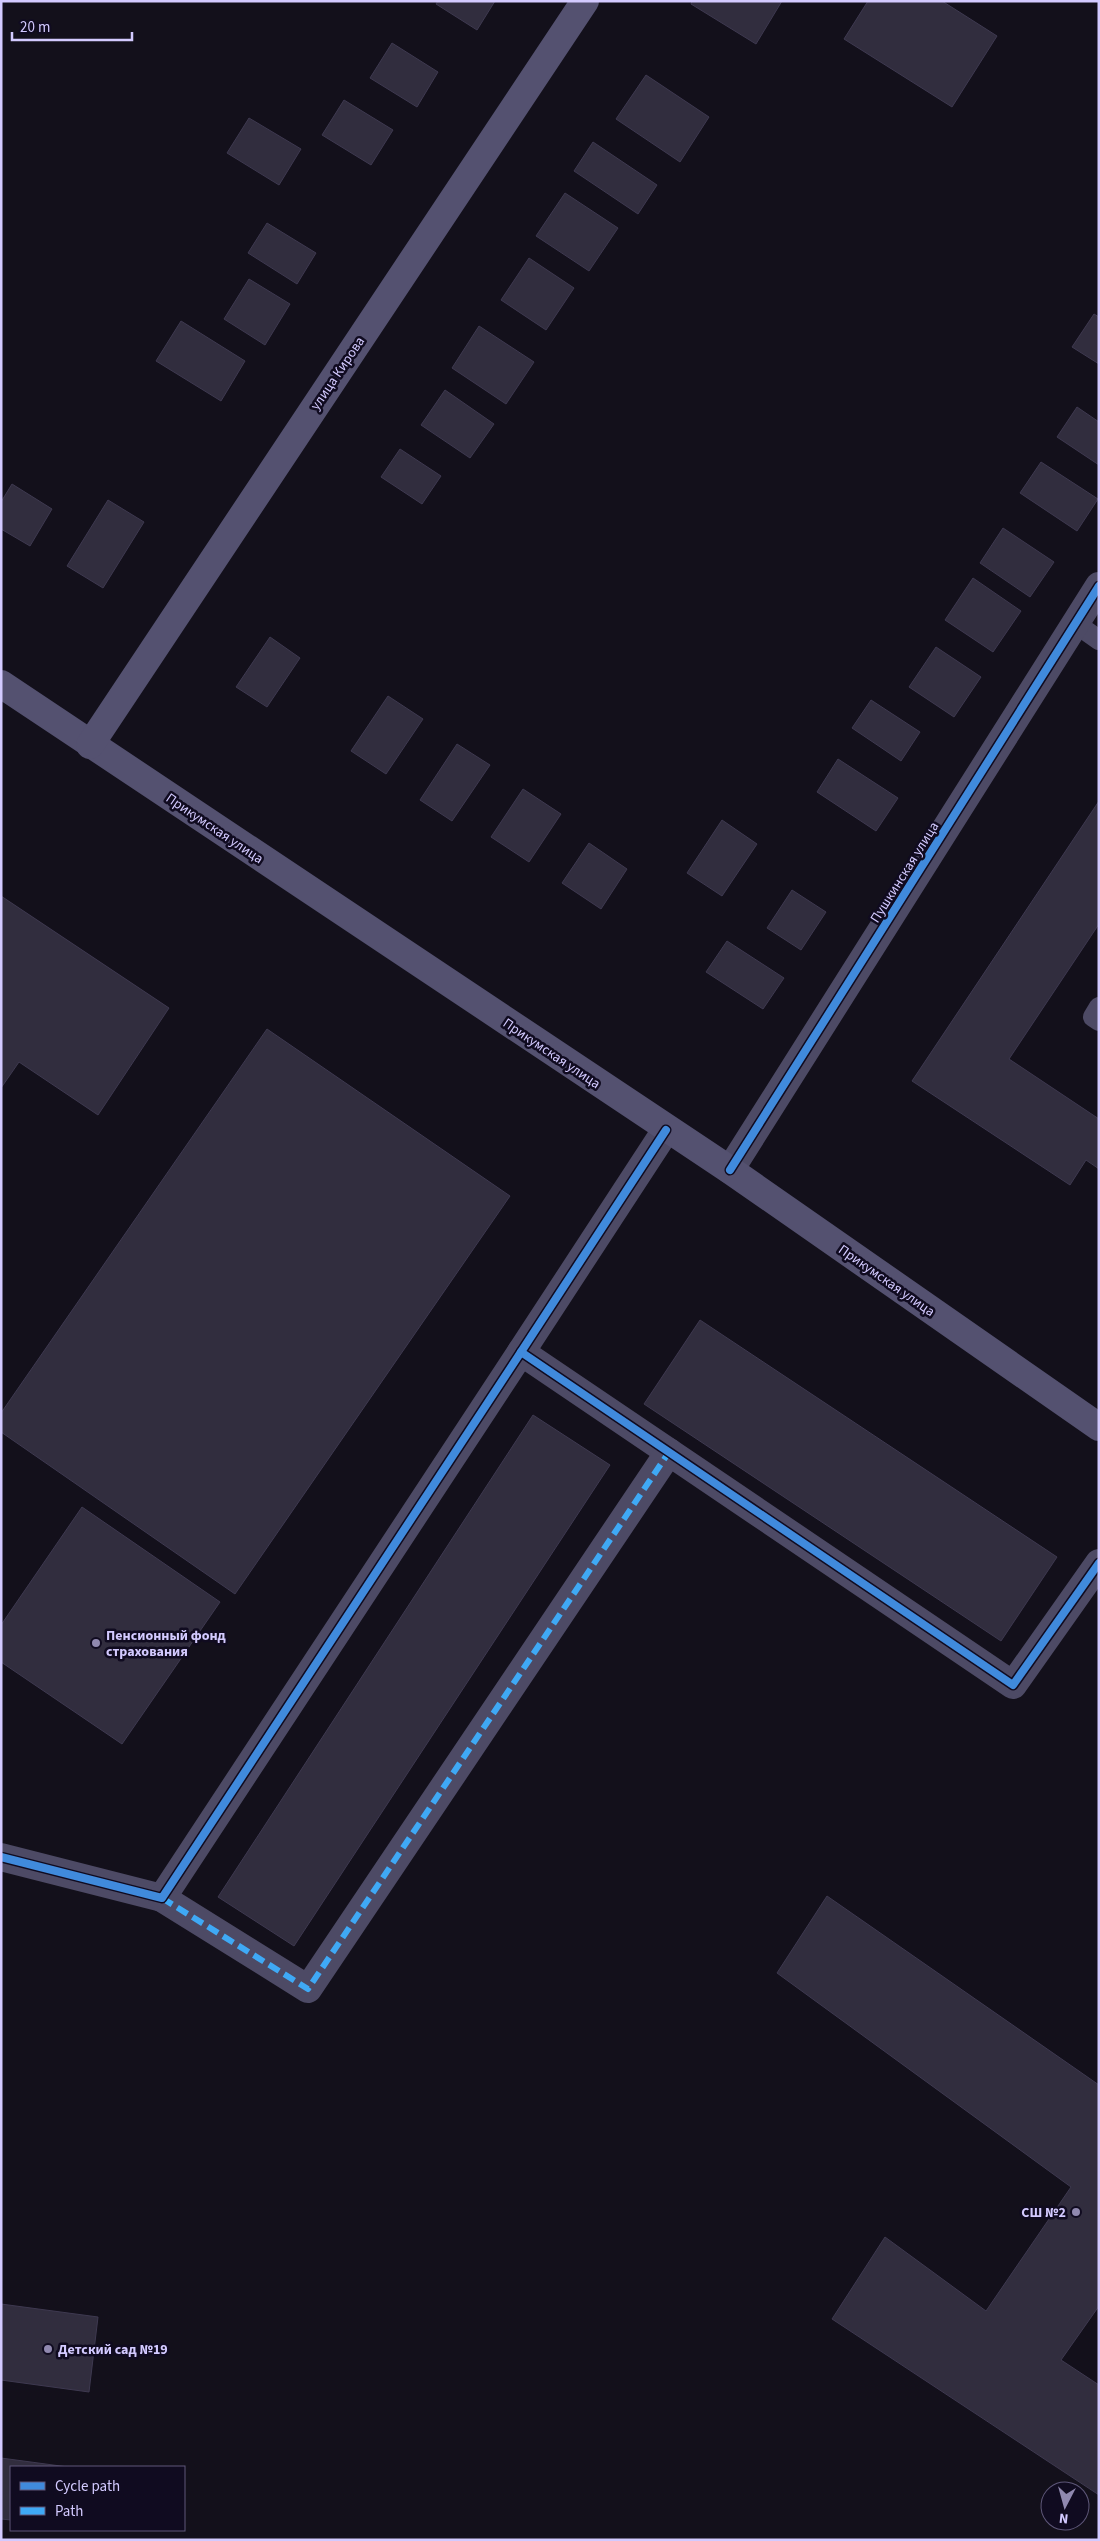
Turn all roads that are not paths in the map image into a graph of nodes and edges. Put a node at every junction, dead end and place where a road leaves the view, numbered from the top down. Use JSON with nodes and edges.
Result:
{"nodes":[{"id":1,"x":585,"y":1,"type":"edge"},
{"id":2,"x":1099,"y":586,"type":"edge"},
{"id":3,"x":1075,"y":623,"type":"junction"},
{"id":4,"x":1099,"y":640,"type":"edge"},
{"id":5,"x":1,"y":684,"type":"edge"},
{"id":6,"x":90,"y":744,"type":"junction"},
{"id":7,"x":1099,"y":1007,"type":"edge"},
{"id":8,"x":1099,"y":1022,"type":"edge"},
{"id":9,"x":666,"y":1130,"type":"junction"},
{"id":10,"x":730,"y":1170,"type":"junction"},
{"id":11,"x":521,"y":1352,"type":"junction"},
{"id":12,"x":1099,"y":1427,"type":"edge"},
{"id":13,"x":669,"y":1452,"type":"junction"},
{"id":14,"x":1099,"y":1562,"type":"edge"},
{"id":15,"x":1,"y":1857,"type":"edge"},
{"id":16,"x":162,"y":1898,"type":"junction"}],
"edges":[{"from":1,"to":6,"type":"main road","name":"улица Кирова"},
{"from":2,"to":3,"type":"street","name":"Пушкинская улица"},
{"from":3,"to":4,"type":"lane"},
{"from":3,"to":10,"type":"street","name":"Пушкинская улица"},
{"from":5,"to":6,"type":"main road","name":"Прикумская улица"},
{"from":6,"to":9,"type":"main road","name":"Прикумская улица"},
{"from":7,"to":8,"type":"lane"},
{"from":9,"to":10,"type":"main road","name":"Прикумская улица"},
{"from":9,"to":11,"type":"street"},
{"from":10,"to":12,"type":"main road","name":"Прикумская улица"},
{"from":11,"to":13,"type":"street"},
{"from":11,"to":16,"type":"street"},
{"from":13,"to":14,"type":"street"},
{"from":13,"to":16,"type":"street"},
{"from":15,"to":16,"type":"street"}]}
